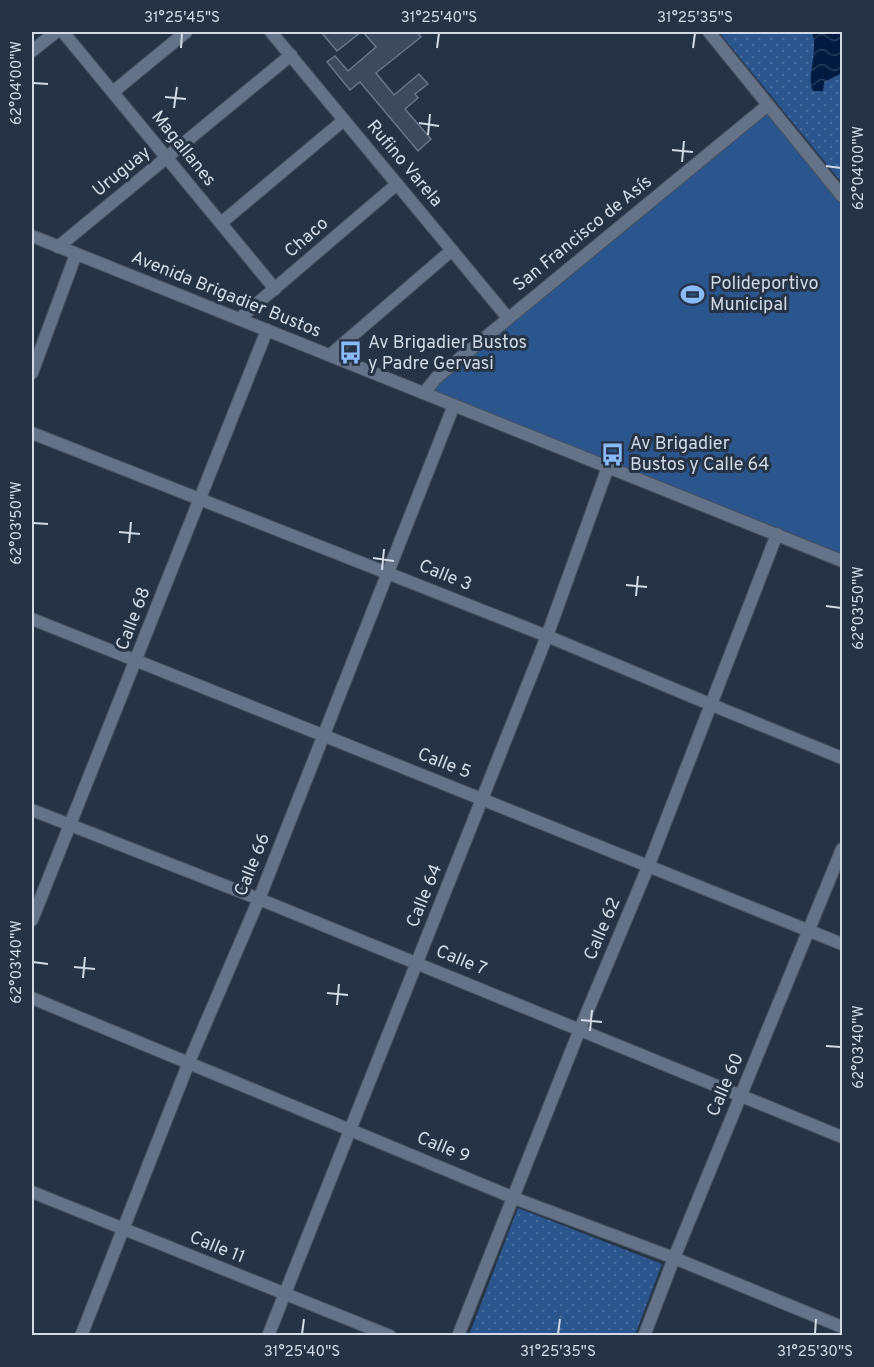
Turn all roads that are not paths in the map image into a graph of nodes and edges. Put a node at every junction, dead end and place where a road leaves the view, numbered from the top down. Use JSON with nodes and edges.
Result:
{"nodes":[{"id":1,"x":56,"y":32,"type":"edge"},
{"id":2,"x":63,"y":32,"type":"edge"},
{"id":3,"x":186,"y":32,"type":"edge"},
{"id":4,"x":272,"y":32,"type":"edge"},
{"id":5,"x":709,"y":32,"type":"edge"},
{"id":6,"x":32,"y":51,"type":"edge"},
{"id":7,"x":291,"y":55,"type":"junction"},
{"id":8,"x":113,"y":92,"type":"junction"},
{"id":9,"x":768,"y":105,"type":"junction"},
{"id":10,"x":344,"y":120,"type":"junction"},
{"id":11,"x":167,"y":158,"type":"junction"},
{"id":12,"x":397,"y":184,"type":"junction"},
{"id":13,"x":843,"y":196,"type":"edge"},
{"id":14,"x":221,"y":223,"type":"junction"},
{"id":15,"x":32,"y":236,"type":"edge"},
{"id":16,"x":58,"y":247,"type":"junction"},
{"id":17,"x":452,"y":250,"type":"junction"},
{"id":18,"x":76,"y":254,"type":"junction"},
{"id":19,"x":275,"y":289,"type":"junction"},
{"id":20,"x":508,"y":318,"type":"junction"},
{"id":21,"x":239,"y":319,"type":"junction"},
{"id":22,"x":267,"y":330,"type":"junction"},
{"id":23,"x":330,"y":356,"type":"junction"},
{"id":24,"x":32,"y":373,"type":"edge"},
{"id":25,"x":424,"y":393,"type":"junction"},
{"id":26,"x":454,"y":405,"type":"junction"},
{"id":27,"x":32,"y":433,"type":"edge"},
{"id":28,"x":608,"y":467,"type":"junction"},
{"id":29,"x":200,"y":498,"type":"junction"},
{"id":30,"x":777,"y":534,"type":"junction"},
{"id":31,"x":843,"y":561,"type":"edge"},
{"id":32,"x":388,"y":573,"type":"junction"},
{"id":33,"x":32,"y":619,"type":"edge"},
{"id":34,"x":547,"y":636,"type":"junction"},
{"id":35,"x":136,"y":661,"type":"junction"},
{"id":36,"x":712,"y":705,"type":"junction"},
{"id":37,"x":323,"y":736,"type":"junction"},
{"id":38,"x":843,"y":758,"type":"edge"},
{"id":39,"x":483,"y":798,"type":"junction"},
{"id":40,"x":32,"y":810,"type":"edge"},
{"id":41,"x":71,"y":825,"type":"junction"},
{"id":42,"x":843,"y":849,"type":"edge"},
{"id":43,"x":648,"y":867,"type":"junction"},
{"id":44,"x":259,"y":899,"type":"junction"},
{"id":45,"x":32,"y":920,"type":"edge"},
{"id":46,"x":810,"y":931,"type":"junction"},
{"id":47,"x":843,"y":944,"type":"edge"},
{"id":48,"x":417,"y":963,"type":"junction"},
{"id":49,"x":32,"y":998,"type":"edge"},
{"id":50,"x":580,"y":1029,"type":"junction"},
{"id":51,"x":189,"y":1062,"type":"junction"},
{"id":52,"x":741,"y":1096,"type":"junction"},
{"id":53,"x":349,"y":1129,"type":"junction"},
{"id":54,"x":843,"y":1137,"type":"edge"},
{"id":55,"x":32,"y":1192,"type":"edge"},
{"id":56,"x":514,"y":1198,"type":"junction"},
{"id":57,"x":123,"y":1229,"type":"junction"},
{"id":58,"x":674,"y":1258,"type":"junction"},
{"id":59,"x":285,"y":1295,"type":"junction"},
{"id":60,"x":842,"y":1327,"type":"edge"},
{"id":61,"x":81,"y":1335,"type":"edge"},
{"id":62,"x":268,"y":1335,"type":"edge"},
{"id":63,"x":390,"y":1335,"type":"edge"},
{"id":64,"x":458,"y":1335,"type":"edge"},
{"id":65,"x":644,"y":1335,"type":"edge"},
{"id":66,"x":839,"y":1335,"type":"edge"}],
"edges":[{"from":1,"to":6,"type":"street"},
{"from":2,"to":8,"type":"street","name":"Magallanes"},
{"from":3,"to":8,"type":"street"},
{"from":4,"to":7,"type":"street","name":"Rufino Varela"},
{"from":5,"to":9,"type":"street"},
{"from":7,"to":10,"type":"street","name":"Rufino Varela"},
{"from":7,"to":11,"type":"street","name":"Uruguay"},
{"from":8,"to":11,"type":"street","name":"Magallanes"},
{"from":9,"to":13,"type":"street"},
{"from":9,"to":20,"type":"street","name":"San Francisco de Asís"},
{"from":10,"to":12,"type":"street","name":"Rufino Varela"},
{"from":10,"to":14,"type":"street"},
{"from":11,"to":14,"type":"street","name":"Magallanes"},
{"from":11,"to":16,"type":"street","name":"Uruguay"},
{"from":12,"to":17,"type":"street","name":"Rufino Varela"},
{"from":12,"to":19,"type":"street","name":"Chaco"},
{"from":14,"to":19,"type":"street","name":"Magallanes"},
{"from":15,"to":16,"type":"street","name":"Avenida Brigadier Bustos"},
{"from":16,"to":18,"type":"street","name":"Avenida Brigadier Bustos"},
{"from":17,"to":20,"type":"street","name":"Rufino Varela"},
{"from":17,"to":23,"type":"street"},
{"from":18,"to":21,"type":"street","name":"Avenida Brigadier Bustos"},
{"from":18,"to":24,"type":"street"},
{"from":19,"to":21,"type":"street","name":"Chaco"},
{"from":20,"to":25,"type":"street","name":"San Francisco de Asís"},
{"from":21,"to":22,"type":"street","name":"Avenida Brigadier Bustos"},
{"from":22,"to":23,"type":"street","name":"Avenida Brigadier Bustos"},
{"from":22,"to":29,"type":"street","name":"Calle 68"},
{"from":23,"to":25,"type":"street","name":"Avenida Brigadier Bustos"},
{"from":25,"to":26,"type":"street","name":"Avenida Brigadier Bustos"},
{"from":26,"to":28,"type":"street","name":"Avenida Brigadier Bustos"},
{"from":26,"to":32,"type":"street","name":"Calle 66"},
{"from":27,"to":29,"type":"street","name":"Calle 3"},
{"from":28,"to":30,"type":"street","name":"Avenida Brigadier Bustos"},
{"from":28,"to":34,"type":"street","name":"Calle 64"},
{"from":29,"to":32,"type":"street","name":"Calle 3"},
{"from":29,"to":35,"type":"street","name":"Calle 68"},
{"from":30,"to":31,"type":"street","name":"Avenida Brigadier Bustos"},
{"from":30,"to":36,"type":"street","name":"Calle 62"},
{"from":32,"to":34,"type":"street","name":"Calle 3"},
{"from":32,"to":37,"type":"street","name":"Calle 66"},
{"from":33,"to":35,"type":"street","name":"Calle 5"},
{"from":34,"to":36,"type":"street","name":"Calle 3"},
{"from":34,"to":39,"type":"street","name":"Calle 64"},
{"from":35,"to":37,"type":"street","name":"Calle 5"},
{"from":35,"to":41,"type":"street","name":"Calle 68"},
{"from":36,"to":38,"type":"street","name":"Calle 3"},
{"from":36,"to":43,"type":"street","name":"Calle 62"},
{"from":37,"to":39,"type":"street","name":"Calle 5"},
{"from":37,"to":44,"type":"street","name":"Calle 66"},
{"from":39,"to":43,"type":"street","name":"Calle 5"},
{"from":39,"to":48,"type":"street","name":"Calle 64"},
{"from":40,"to":41,"type":"street","name":"Calle 7"},
{"from":41,"to":44,"type":"street","name":"Calle 7"},
{"from":41,"to":45,"type":"street","name":"Calle 68"},
{"from":42,"to":46,"type":"street","name":"Calle 60"},
{"from":43,"to":46,"type":"street","name":"Calle 5"},
{"from":43,"to":50,"type":"street","name":"Calle 62"},
{"from":44,"to":48,"type":"street","name":"Calle 7"},
{"from":44,"to":51,"type":"street","name":"Calle 66"},
{"from":46,"to":47,"type":"street","name":"Calle 5"},
{"from":46,"to":52,"type":"street","name":"Calle 60"},
{"from":48,"to":50,"type":"street","name":"Calle 7"},
{"from":48,"to":53,"type":"street","name":"Calle 64"},
{"from":49,"to":51,"type":"street","name":"Calle 9"},
{"from":50,"to":52,"type":"street","name":"Calle 7"},
{"from":50,"to":56,"type":"street","name":"Calle 62"},
{"from":51,"to":53,"type":"street","name":"Calle 9"},
{"from":51,"to":57,"type":"street","name":"Calle 66"},
{"from":52,"to":54,"type":"street","name":"Calle 7"},
{"from":52,"to":58,"type":"street","name":"Calle 60"},
{"from":53,"to":56,"type":"street","name":"Calle 9"},
{"from":53,"to":59,"type":"street","name":"Calle 64"},
{"from":55,"to":57,"type":"street","name":"Calle 11"},
{"from":56,"to":58,"type":"street","name":"Calle 9"},
{"from":56,"to":64,"type":"street","name":"Calle 62"},
{"from":57,"to":59,"type":"street","name":"Calle 11"},
{"from":57,"to":61,"type":"street","name":"Calle 66"},
{"from":58,"to":60,"type":"street","name":"Calle 9"},
{"from":58,"to":65,"type":"street","name":"Calle 60"},
{"from":59,"to":62,"type":"street","name":"Calle 64"},
{"from":59,"to":63,"type":"street","name":"Calle 11"},
{"from":60,"to":66,"type":"street"}]}
